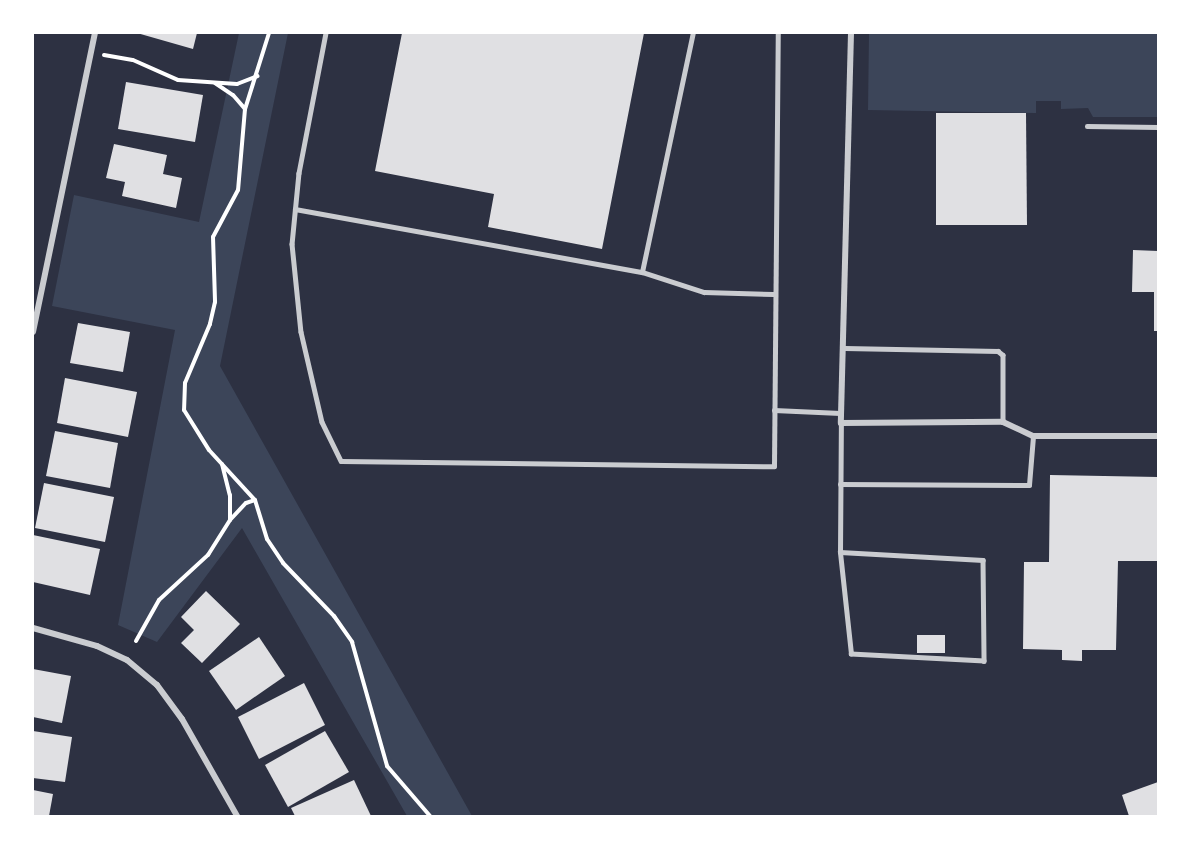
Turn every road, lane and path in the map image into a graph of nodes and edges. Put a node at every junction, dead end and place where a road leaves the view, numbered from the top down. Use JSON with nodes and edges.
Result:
{"nodes":[{"id":1,"x":95,"y":33,"type":"edge"},
{"id":2,"x":269,"y":33,"type":"edge"},
{"id":3,"x":326,"y":33,"type":"edge"},
{"id":4,"x":693,"y":33,"type":"edge"},
{"id":5,"x":778,"y":33,"type":"edge"},
{"id":6,"x":851,"y":33,"type":"edge"},
{"id":7,"x":91,"y":53,"type":"junction"},
{"id":8,"x":259,"y":75,"type":"junction"},
{"id":9,"x":214,"y":83,"type":"junction"},
{"id":10,"x":245,"y":109,"type":"junction"},
{"id":11,"x":1087,"y":126,"type":"dead end"},
{"id":12,"x":1158,"y":127,"type":"edge"},
{"id":13,"x":295,"y":208,"type":"junction"},
{"id":14,"x":642,"y":272,"type":"junction"},
{"id":15,"x":773,"y":294,"type":"junction"},
{"id":16,"x":33,"y":332,"type":"edge"},
{"id":17,"x":845,"y":348,"type":"junction"},
{"id":18,"x":774,"y":410,"type":"junction"},
{"id":19,"x":840,"y":413,"type":"junction"},
{"id":20,"x":1003,"y":422,"type":"junction"},
{"id":21,"x":841,"y":423,"type":"junction"},
{"id":22,"x":1033,"y":436,"type":"junction"},
{"id":23,"x":1158,"y":436,"type":"edge"},
{"id":24,"x":222,"y":463,"type":"junction"},
{"id":25,"x":840,"y":484,"type":"junction"},
{"id":26,"x":255,"y":500,"type":"junction"},
{"id":27,"x":230,"y":520,"type":"junction"},
{"id":28,"x":840,"y":552,"type":"junction"},
{"id":29,"x":33,"y":628,"type":"edge"},
{"id":30,"x":136,"y":640,"type":"dead end"},
{"id":31,"x":237,"y":816,"type":"edge"},
{"id":32,"x":430,"y":816,"type":"edge"}],
"edges":[{"from":1,"to":7,"type":"street"},
{"from":2,"to":8,"type":"path"},
{"from":3,"to":13,"type":"lane"},
{"from":4,"to":14,"type":"lane"},
{"from":5,"to":15,"type":"lane"},
{"from":6,"to":17,"type":"street"},
{"from":7,"to":9,"type":"path"},
{"from":7,"to":16,"type":"street"},
{"from":8,"to":9,"type":"path"},
{"from":8,"to":10,"type":"path"},
{"from":9,"to":10,"type":"path"},
{"from":10,"to":24,"type":"path"},
{"from":11,"to":12,"type":"lane"},
{"from":13,"to":14,"type":"lane"},
{"from":13,"to":18,"type":"lane"},
{"from":14,"to":15,"type":"lane"},
{"from":15,"to":18,"type":"lane"},
{"from":17,"to":19,"type":"street"},
{"from":17,"to":20,"type":"lane"},
{"from":18,"to":19,"type":"lane"},
{"from":19,"to":21,"type":"street"},
{"from":20,"to":21,"type":"street"},
{"from":20,"to":22,"type":"street"},
{"from":21,"to":25,"type":"lane"},
{"from":22,"to":23,"type":"street"},
{"from":22,"to":25,"type":"lane"},
{"from":24,"to":26,"type":"path"},
{"from":24,"to":27,"type":"path"},
{"from":25,"to":28,"type":"lane"},
{"from":26,"to":27,"type":"path"},
{"from":26,"to":32,"type":"path"},
{"from":27,"to":30,"type":"path"},
{"from":28,"to":28,"type":"lane"},
{"from":29,"to":31,"type":"street"}]}
